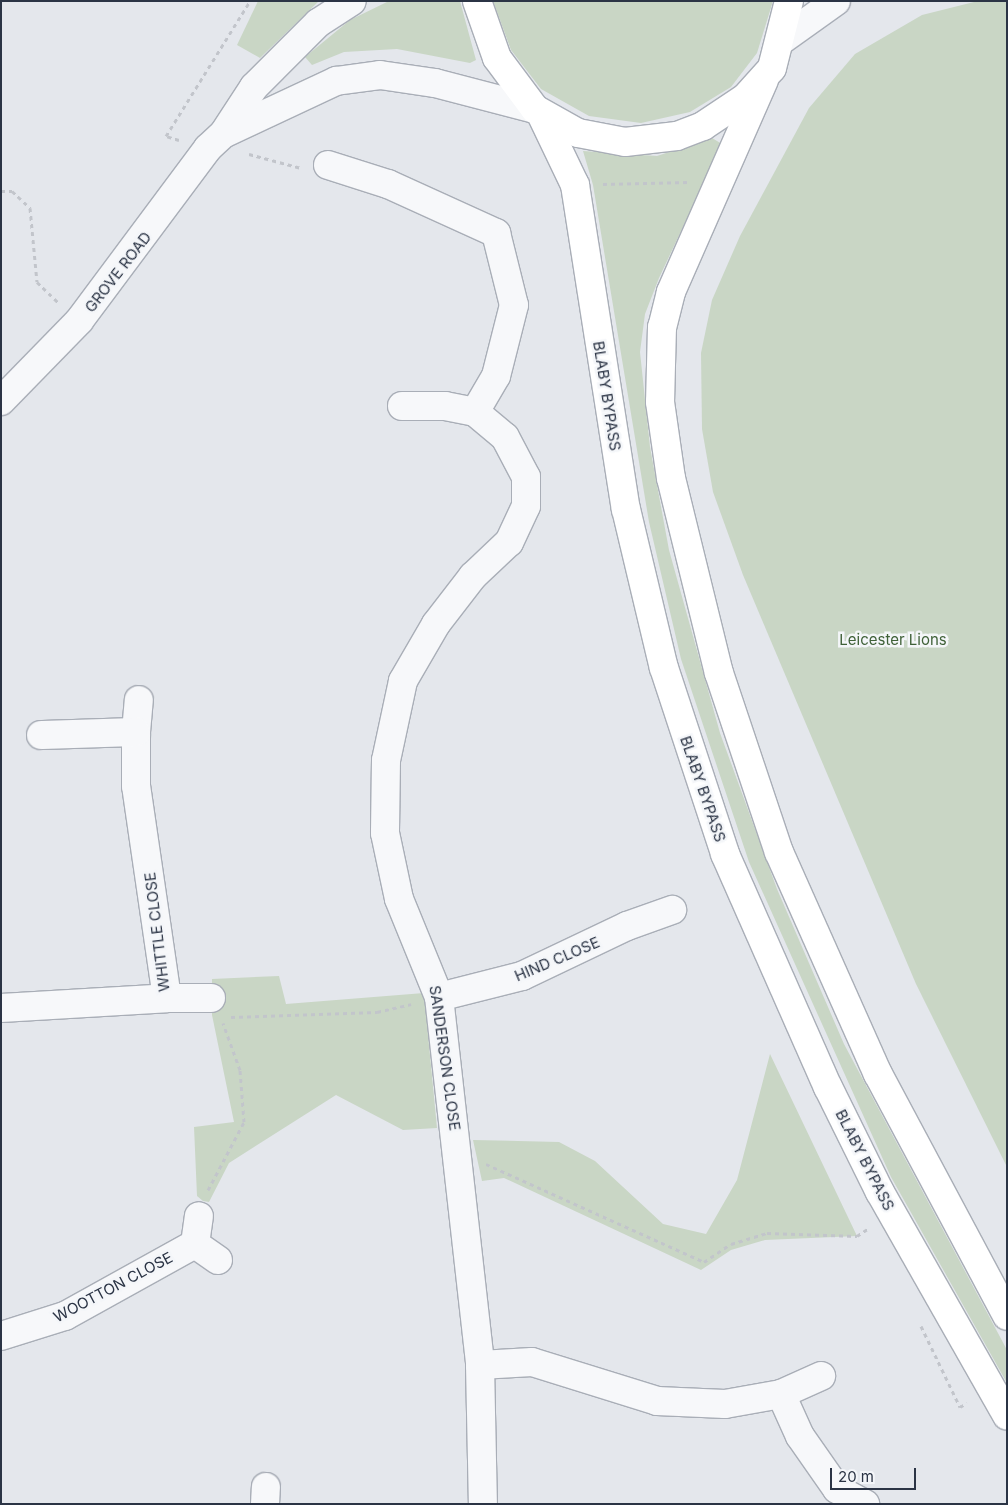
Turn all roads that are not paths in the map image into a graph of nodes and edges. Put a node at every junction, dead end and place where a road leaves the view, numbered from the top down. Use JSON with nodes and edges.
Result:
{"nodes":[{"id":1,"x":352,"y":1,"type":"edge"},
{"id":2,"x":477,"y":1,"type":"edge"},
{"id":3,"x":790,"y":1,"type":"edge"},
{"id":4,"x":836,"y":1,"type":"edge"},
{"id":5,"x":783,"y":39,"type":"junction"},
{"id":6,"x":764,"y":80,"type":"junction"},
{"id":7,"x":538,"y":111,"type":"junction"},
{"id":8,"x":216,"y":141,"type":"junction"},
{"id":9,"x":328,"y":165,"type":"road end"},
{"id":10,"x":1,"y":401,"type":"edge"},
{"id":11,"x":402,"y":406,"type":"dead end"},
{"id":12,"x":475,"y":412,"type":"junction"},
{"id":13,"x":139,"y":700,"type":"dead end"},
{"id":14,"x":136,"y":732,"type":"junction"},
{"id":15,"x":41,"y":735,"type":"dead end"},
{"id":16,"x":672,"y":910,"type":"dead end"},
{"id":17,"x":439,"y":997,"type":"junction"},
{"id":18,"x":167,"y":998,"type":"junction"},
{"id":19,"x":211,"y":998,"type":"dead end"},
{"id":20,"x":1,"y":1008,"type":"edge"},
{"id":21,"x":201,"y":1209,"type":"road end"},
{"id":22,"x":195,"y":1244,"type":"junction"},
{"id":23,"x":218,"y":1260,"type":"dead end"},
{"id":24,"x":1007,"y":1316,"type":"edge"},
{"id":25,"x":1,"y":1336,"type":"edge"},
{"id":26,"x":480,"y":1364,"type":"junction"},
{"id":27,"x":821,"y":1376,"type":"dead end"},
{"id":28,"x":781,"y":1394,"type":"junction"},
{"id":29,"x":1007,"y":1416,"type":"edge"},
{"id":30,"x":483,"y":1504,"type":"edge"},
{"id":31,"x":865,"y":1504,"type":"edge"}],
"edges":[{"from":1,"to":8,"type":"street","name":"GROVE ROAD"},
{"from":2,"to":7,"type":"main road","name":"BLABY BYPASS"},
{"from":3,"to":5,"type":"main road"},
{"from":4,"to":5,"type":"street"},
{"from":5,"to":6,"type":"main road"},
{"from":6,"to":7,"type":"main road"},
{"from":6,"to":24,"type":"main road"},
{"from":7,"to":8,"type":"street","name":"GROVE ROAD"},
{"from":7,"to":29,"type":"main road","name":"BLABY BYPASS"},
{"from":8,"to":10,"type":"street","name":"GROVE ROAD"},
{"from":9,"to":12,"type":"street"},
{"from":11,"to":12,"type":"street","name":"SANDERSON CLOSE"},
{"from":12,"to":17,"type":"street","name":"SANDERSON CLOSE"},
{"from":13,"to":14,"type":"street","name":"WHITTLE CLOSE"},
{"from":14,"to":15,"type":"street"},
{"from":14,"to":18,"type":"street","name":"WHITTLE CLOSE"},
{"from":16,"to":17,"type":"street","name":"HIND CLOSE"},
{"from":17,"to":26,"type":"street","name":"SANDERSON CLOSE"},
{"from":18,"to":19,"type":"street"},
{"from":18,"to":20,"type":"street","name":"WHITTLE CLOSE"},
{"from":21,"to":22,"type":"street"},
{"from":22,"to":23,"type":"street"},
{"from":22,"to":25,"type":"street","name":"WOOTTON CLOSE"},
{"from":26,"to":28,"type":"street"},
{"from":26,"to":30,"type":"street","name":"SANDERSON CLOSE"},
{"from":27,"to":28,"type":"street"},
{"from":28,"to":31,"type":"street"}]}
